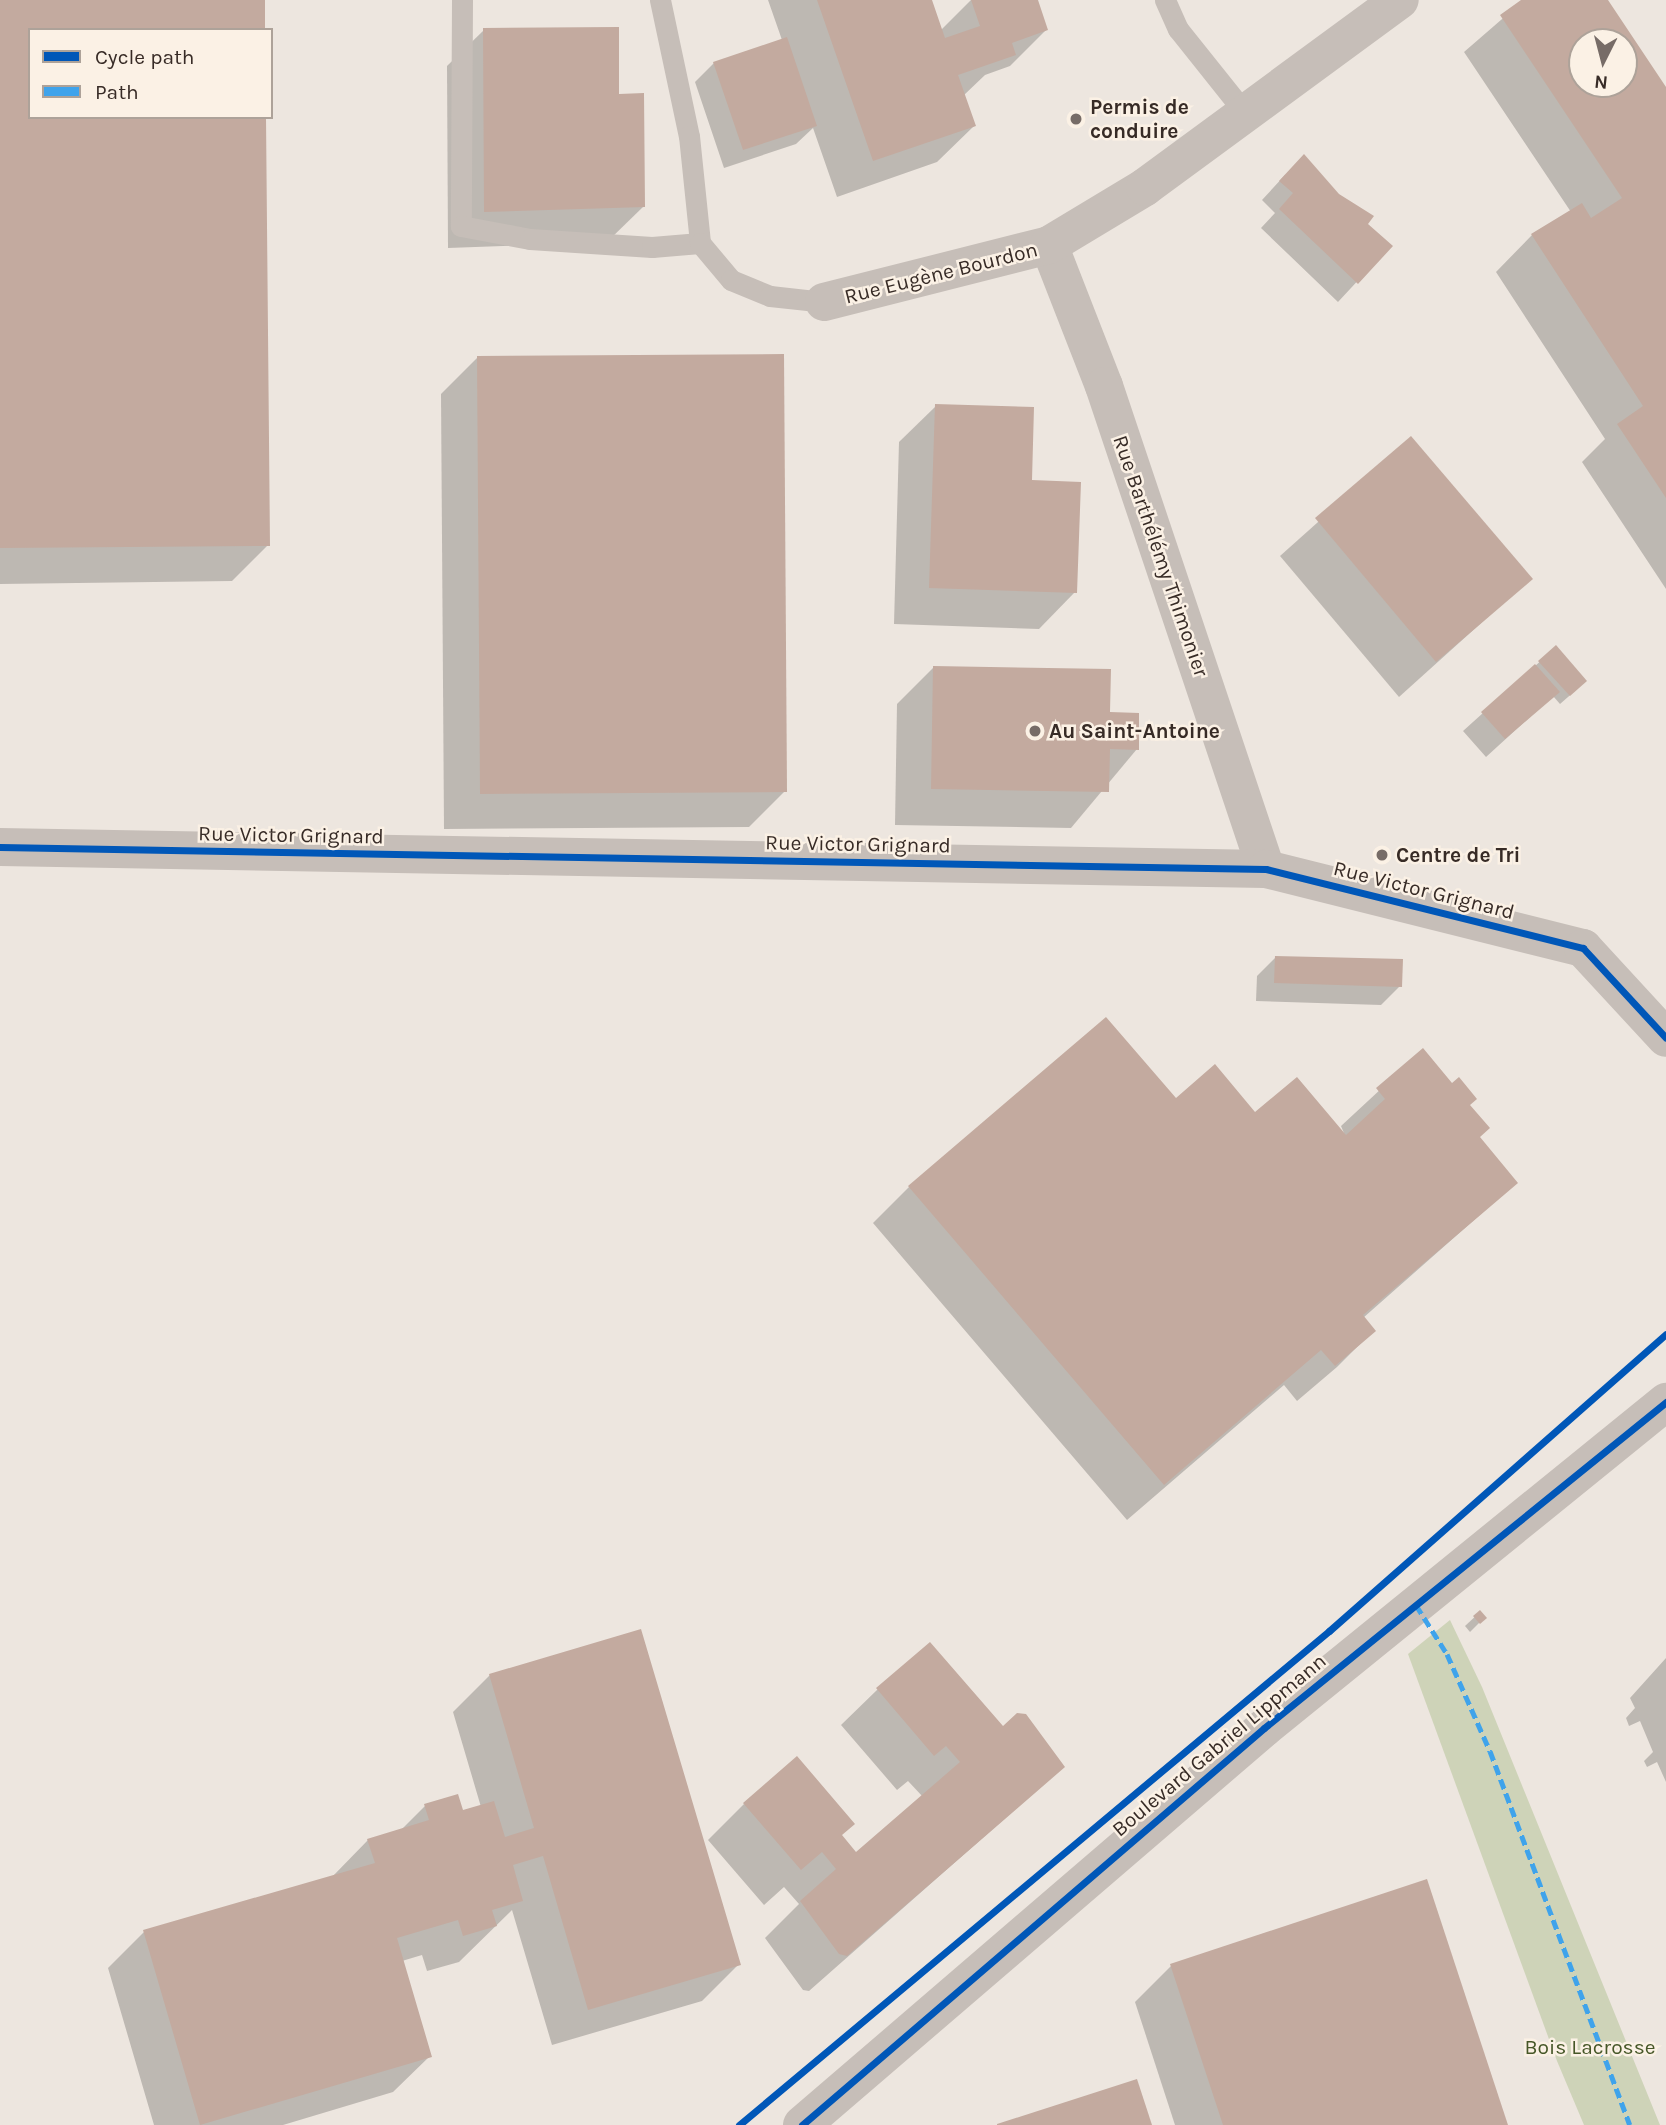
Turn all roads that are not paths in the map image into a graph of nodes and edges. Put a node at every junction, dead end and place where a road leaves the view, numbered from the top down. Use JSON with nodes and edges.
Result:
{"nodes":[{"id":1,"x":462,"y":0,"type":"edge"},
{"id":2,"x":660,"y":0,"type":"edge"},
{"id":3,"x":1165,"y":0,"type":"edge"},
{"id":4,"x":1401,"y":0,"type":"edge"},
{"id":5,"x":1245,"y":113,"type":"junction"},
{"id":6,"x":699,"y":243,"type":"junction"},
{"id":7,"x":1049,"y":245,"type":"junction"},
{"id":8,"x":824,"y":302,"type":"joint"},
{"id":9,"x":0,"y":847,"type":"edge"},
{"id":10,"x":1266,"y":869,"type":"junction"},
{"id":11,"x":1666,"y":1038,"type":"edge"},
{"id":12,"x":1666,"y":1402,"type":"edge"},
{"id":13,"x":802,"y":2125,"type":"edge"}],
"edges":[{"from":1,"to":6,"type":"lane"},
{"from":2,"to":6,"type":"lane"},
{"from":3,"to":5,"type":"lane"},
{"from":4,"to":5,"type":"street","name":"Rue Eugène Bourdon"},
{"from":5,"to":7,"type":"street","name":"Rue Eugène Bourdon"},
{"from":6,"to":8,"type":"lane"},
{"from":7,"to":8,"type":"street","name":"Rue Eugène Bourdon"},
{"from":7,"to":10,"type":"street","name":"Rue Barthélémy Thimonier"},
{"from":9,"to":10,"type":"street","name":"Rue Victor Grignard"},
{"from":10,"to":11,"type":"street","name":"Rue Victor Grignard"},
{"from":12,"to":13,"type":"street","name":"Boulevard Gabriel Lippmann"}]}
